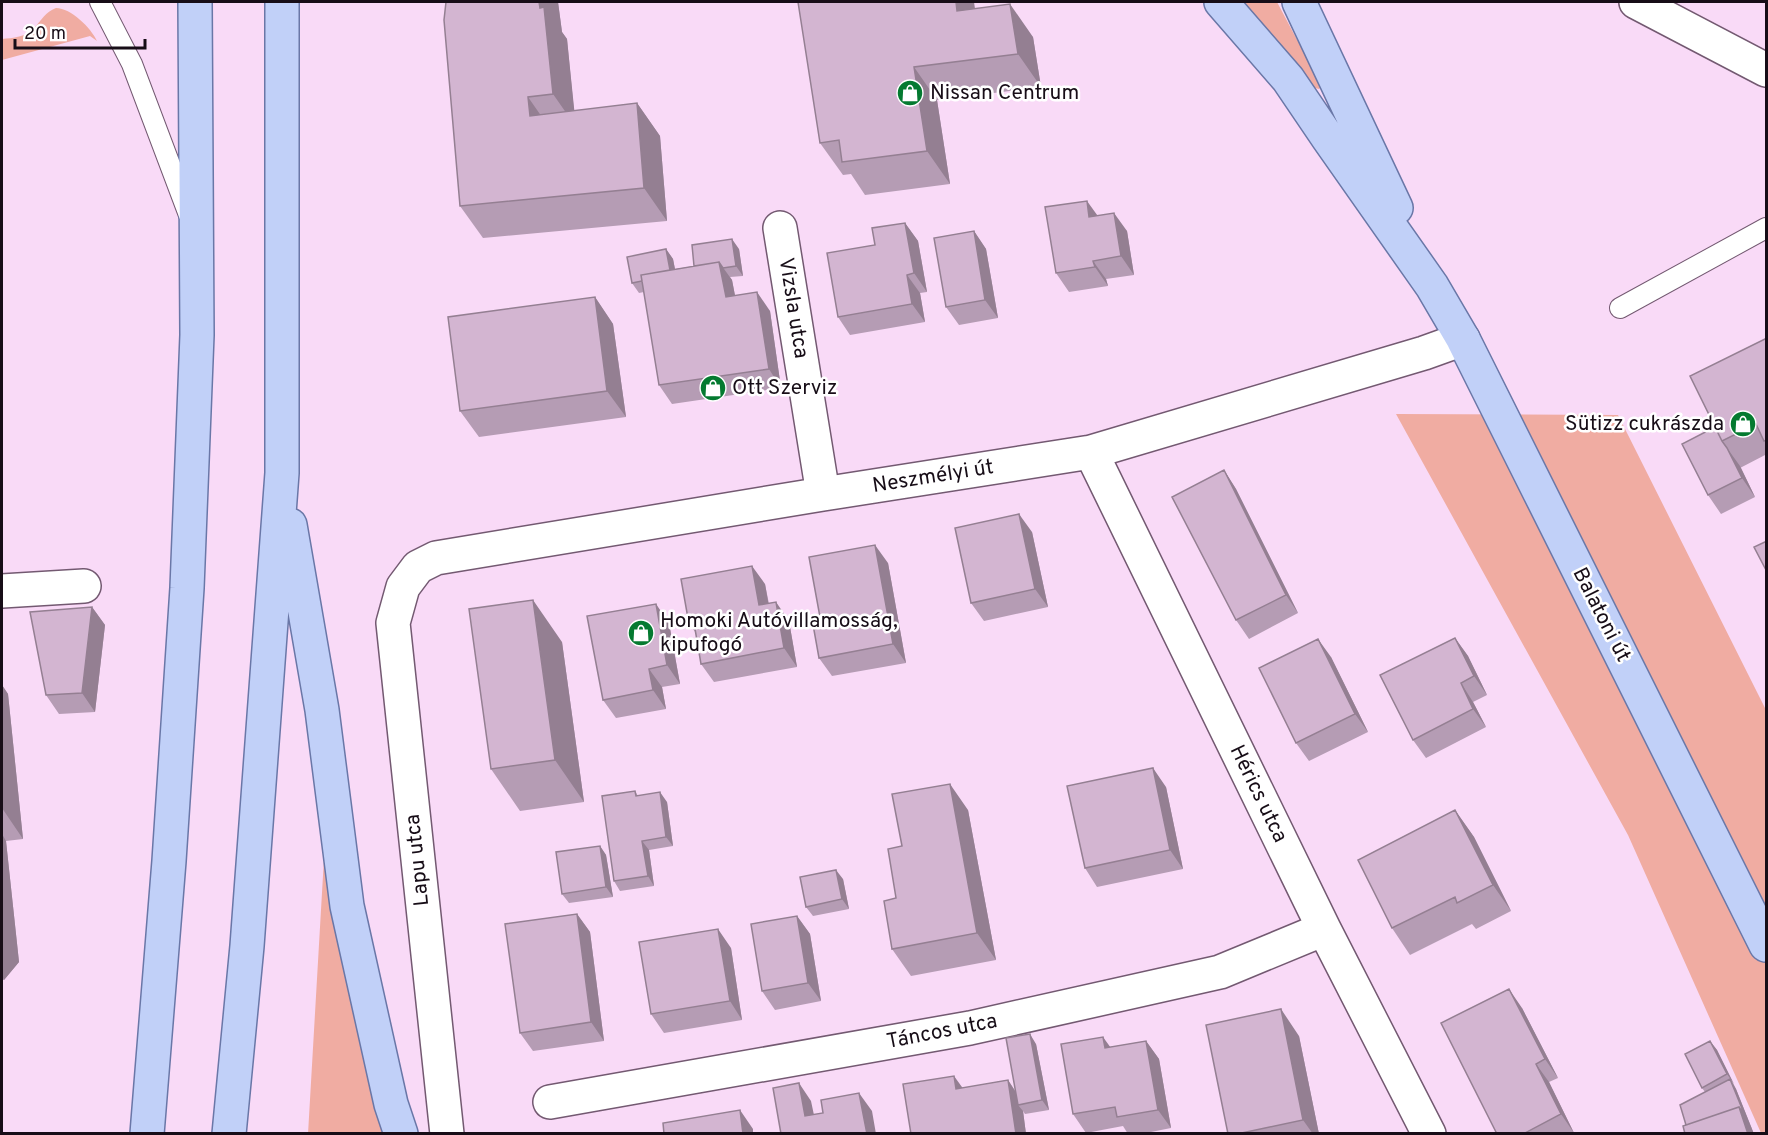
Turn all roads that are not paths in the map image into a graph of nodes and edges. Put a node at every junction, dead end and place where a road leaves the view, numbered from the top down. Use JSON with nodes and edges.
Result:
{"nodes":[{"id":1,"x":100,"y":2,"type":"edge"},
{"id":2,"x":195,"y":2,"type":"edge"},
{"id":3,"x":282,"y":2,"type":"edge"},
{"id":4,"x":1221,"y":2,"type":"edge"},
{"id":5,"x":1299,"y":2,"type":"edge"},
{"id":6,"x":1636,"y":2,"type":"edge"},
{"id":7,"x":1767,"y":70,"type":"edge"},
{"id":8,"x":780,"y":228,"type":"dead end"},
{"id":9,"x":1767,"y":228,"type":"edge"},
{"id":10,"x":197,"y":236,"type":"junction"},
{"id":11,"x":1432,"y":286,"type":"junction"},
{"id":12,"x":1620,"y":308,"type":"dead end"},
{"id":13,"x":1463,"y":339,"type":"junction"},
{"id":14,"x":1091,"y":452,"type":"junction"},
{"id":15,"x":282,"y":473,"type":"junction"},
{"id":16,"x":823,"y":494,"type":"junction"},
{"id":17,"x":84,"y":586,"type":"dead end"},
{"id":18,"x":403,"y":587,"type":"joint"},
{"id":19,"x":2,"y":591,"type":"edge"},
{"id":20,"x":1324,"y":929,"type":"junction"},
{"id":21,"x":1767,"y":945,"type":"edge"},
{"id":22,"x":550,"y":1102,"type":"dead end"},
{"id":23,"x":147,"y":1134,"type":"edge"},
{"id":24,"x":229,"y":1134,"type":"edge"},
{"id":25,"x":400,"y":1134,"type":"edge"},
{"id":26,"x":447,"y":1134,"type":"edge"},
{"id":27,"x":1430,"y":1134,"type":"edge"}],
"edges":[{"from":1,"to":10,"type":"lane"},
{"from":2,"to":10,"type":"main road"},
{"from":3,"to":15,"type":"main road"},
{"from":4,"to":11,"type":"main road"},
{"from":5,"to":11,"type":"main road"},
{"from":6,"to":7,"type":"street"},
{"from":8,"to":16,"type":"street","name":"Vizsla utca"},
{"from":9,"to":12,"type":"lane"},
{"from":10,"to":23,"type":"main road"},
{"from":11,"to":13,"type":"main road","name":"Balatoni út"},
{"from":13,"to":14,"type":"street","name":"Neszmélyi út"},
{"from":13,"to":21,"type":"main road","name":"Balatoni út"},
{"from":14,"to":16,"type":"street","name":"Neszmélyi út"},
{"from":14,"to":20,"type":"street","name":"Hérics utca"},
{"from":15,"to":24,"type":"main road"},
{"from":15,"to":25,"type":"main road"},
{"from":16,"to":18,"type":"street","name":"Neszmélyi út"},
{"from":17,"to":19,"type":"street"},
{"from":18,"to":26,"type":"street","name":"Lapu utca"},
{"from":20,"to":22,"type":"street","name":"Táncos utca"},
{"from":20,"to":27,"type":"street","name":"Hérics utca"}]}
